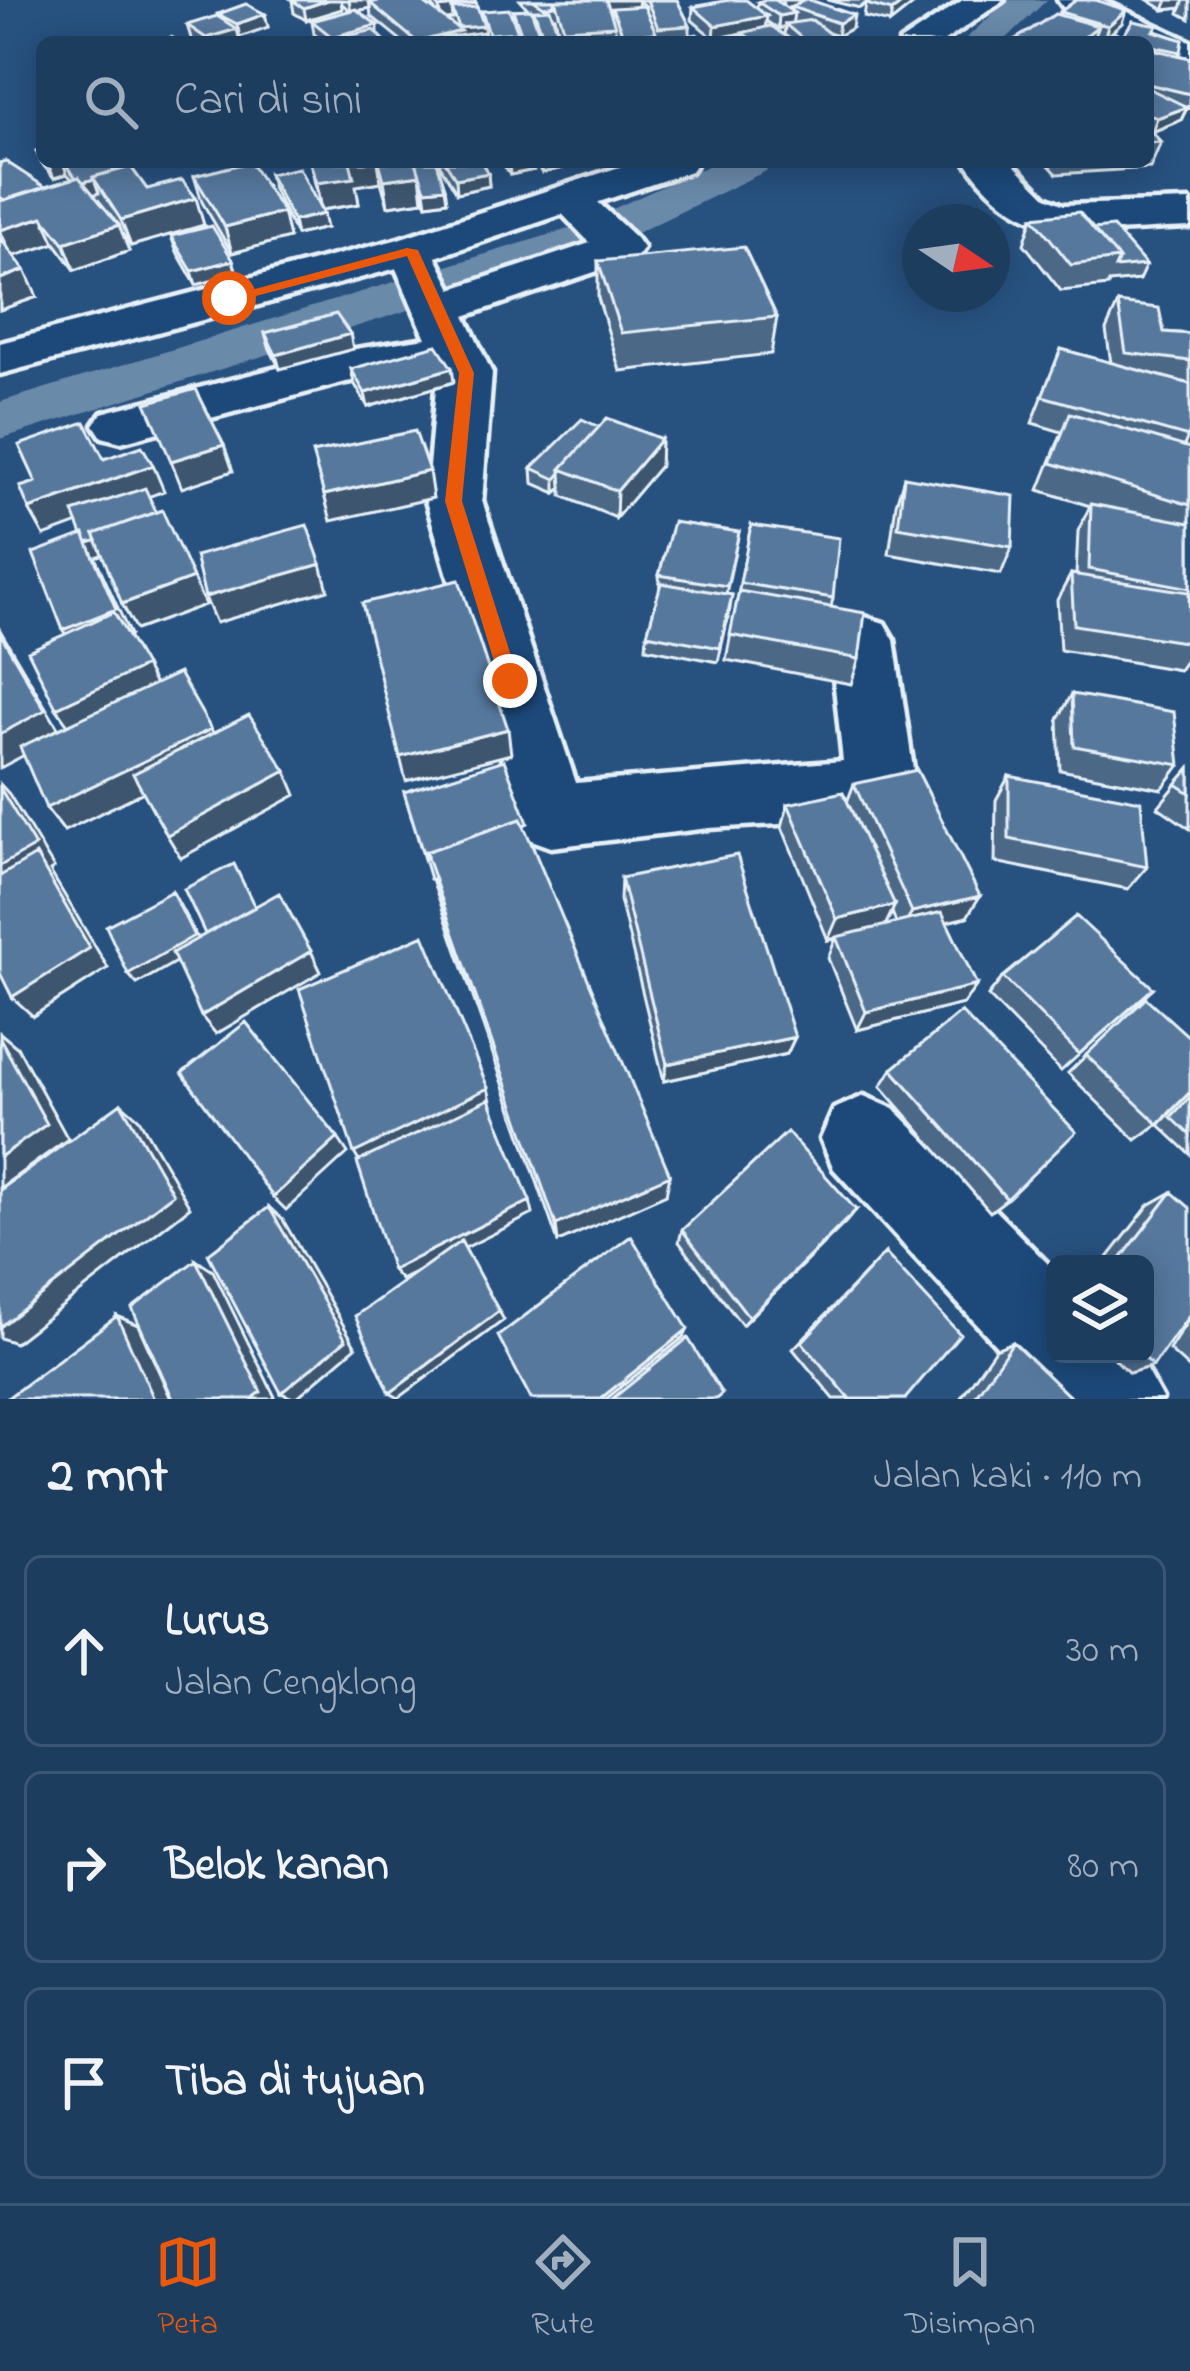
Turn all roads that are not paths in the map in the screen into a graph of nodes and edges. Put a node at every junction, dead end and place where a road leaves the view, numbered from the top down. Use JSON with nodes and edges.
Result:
{"nodes":[{"id":1,"x":987,"y":0,"type":"edge"},
{"id":2,"x":1106,"y":19,"type":"edge"},
{"id":3,"x":928,"y":36,"type":"edge"},
{"id":4,"x":1146,"y":36,"type":"edge"},
{"id":5,"x":1154,"y":40,"type":"edge"},
{"id":6,"x":1190,"y":55,"type":"edge"},
{"id":7,"x":662,"y":168,"type":"edge"},
{"id":8,"x":993,"y":168,"type":"edge"},
{"id":9,"x":577,"y":206,"type":"junction"},
{"id":10,"x":1190,"y":214,"type":"edge"},
{"id":11,"x":432,"y":296,"type":"junction"},
{"id":12,"x":0,"y":359,"type":"edge"},
{"id":13,"x":122,"y":425,"type":"dead end"},
{"id":14,"x":862,"y":640,"type":"edge"},
{"id":15,"x":864,"y":1139,"type":"dead end"},
{"id":16,"x":1046,"y":1330,"type":"edge"},
{"id":17,"x":1079,"y":1363,"type":"edge"},
{"id":18,"x":1113,"y":1399,"type":"edge"}],
"edges":[{"from":1,"to":3,"type":"street"},
{"from":2,"to":4,"type":"street"},
{"from":5,"to":6,"type":"street"},
{"from":7,"to":9,"type":"street"},
{"from":8,"to":10,"type":"street"},
{"from":9,"to":11,"type":"street"},
{"from":9,"to":11,"type":"street"},
{"from":11,"to":12,"type":"street"},
{"from":11,"to":13,"type":"street"},
{"from":11,"to":14,"type":"street"},
{"from":15,"to":16,"type":"street"},
{"from":17,"to":18,"type":"street"}]}
